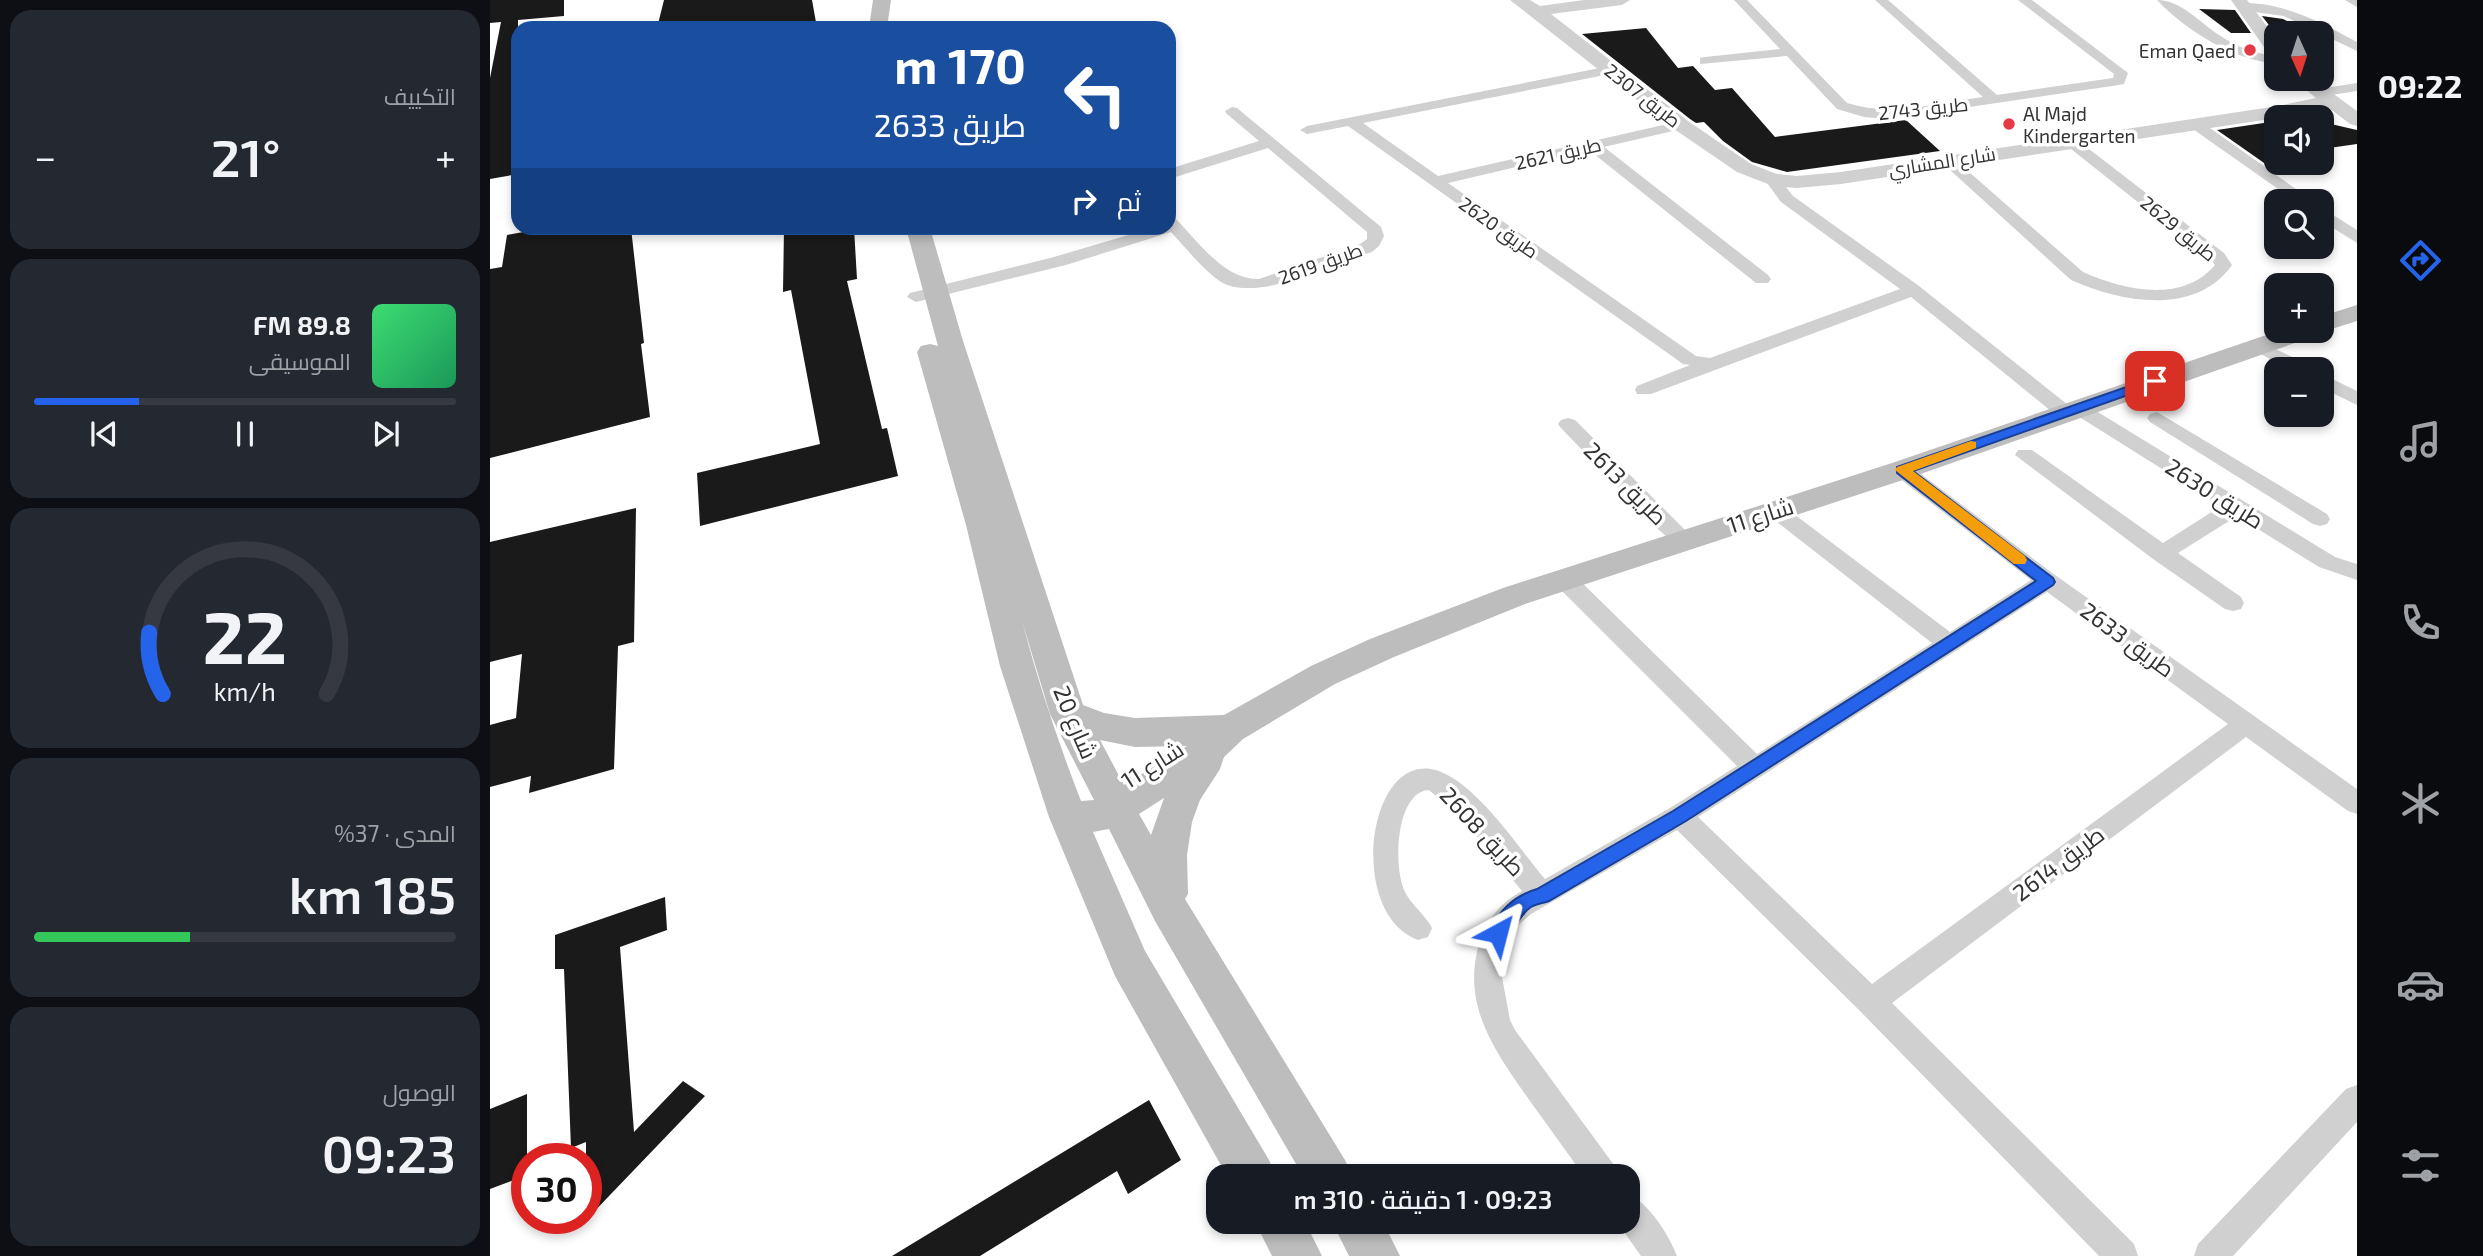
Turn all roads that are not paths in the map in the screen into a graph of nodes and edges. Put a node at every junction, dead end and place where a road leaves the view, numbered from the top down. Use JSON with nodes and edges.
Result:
{"nodes":[{"id":1,"x":883,"y":0,"type":"edge"},
{"id":2,"x":897,"y":0,"type":"edge"},
{"id":3,"x":1518,"y":0,"type":"edge"},
{"id":4,"x":1622,"y":0,"type":"edge"},
{"id":5,"x":1740,"y":0,"type":"edge"},
{"id":6,"x":1881,"y":0,"type":"edge"},
{"id":7,"x":2024,"y":0,"type":"edge"},
{"id":8,"x":2163,"y":0,"type":"edge"},
{"id":9,"x":2351,"y":0,"type":"edge"},
{"id":10,"x":2241,"y":3,"type":"edge"},
{"id":11,"x":2357,"y":3,"type":"edge"},
{"id":12,"x":1537,"y":11,"type":"junction"},
{"id":13,"x":879,"y":21,"type":"edge"},
{"id":14,"x":895,"y":21,"type":"edge"},
{"id":15,"x":2264,"y":35,"type":"edge"},
{"id":16,"x":2357,"y":47,"type":"edge"},
{"id":17,"x":1790,"y":52,"type":"junction"},
{"id":18,"x":2264,"y":60,"type":"edge"},
{"id":19,"x":1705,"y":61,"type":"dead end"},
{"id":20,"x":1610,"y":70,"type":"junction"},
{"id":21,"x":2357,"y":88,"type":"edge"},
{"id":22,"x":2317,"y":91,"type":"edge"},
{"id":23,"x":1995,"y":100,"type":"junction"},
{"id":24,"x":2330,"y":101,"type":"junction"},
{"id":25,"x":1232,"y":111,"type":"dead end"},
{"id":26,"x":2357,"y":120,"type":"edge"},
{"id":27,"x":1353,"y":122,"type":"junction"},
{"id":28,"x":2195,"y":124,"type":"junction"},
{"id":29,"x":1681,"y":125,"type":"junction"},
{"id":30,"x":1307,"y":130,"type":"dead end"},
{"id":31,"x":2071,"y":142,"type":"junction"},
{"id":32,"x":1269,"y":143,"type":"junction"},
{"id":33,"x":1592,"y":145,"type":"junction"},
{"id":34,"x":1947,"y":160,"type":"junction"},
{"id":35,"x":1176,"y":172,"type":"edge"},
{"id":36,"x":1773,"y":180,"type":"junction"},
{"id":37,"x":1435,"y":181,"type":"junction"},
{"id":38,"x":2288,"y":189,"type":"edge"},
{"id":39,"x":2334,"y":222,"type":"edge"},
{"id":40,"x":1176,"y":231,"type":"edge"},
{"id":41,"x":902,"y":235,"type":"edge"},
{"id":42,"x":919,"y":235,"type":"edge"},
{"id":43,"x":1139,"y":235,"type":"edge"},
{"id":44,"x":2357,"y":238,"type":"edge"},
{"id":45,"x":1762,"y":279,"type":"dead end"},
{"id":46,"x":1913,"y":290,"type":"junction"},
{"id":47,"x":926,"y":295,"type":"junction"},
{"id":48,"x":2357,"y":313,"type":"edge"},
{"id":49,"x":2334,"y":320,"type":"edge"},
{"id":50,"x":2268,"y":343,"type":"edge"},
{"id":51,"x":2259,"y":346,"type":"junction"},
{"id":52,"x":2280,"y":357,"type":"edge"},
{"id":53,"x":1710,"y":364,"type":"junction"},
{"id":54,"x":2334,"y":387,"type":"edge"},
{"id":55,"x":1644,"y":390,"type":"dead end"},
{"id":56,"x":2357,"y":399,"type":"edge"},
{"id":57,"x":2070,"y":410,"type":"junction"},
{"id":58,"x":2157,"y":418,"type":"dead end"},
{"id":59,"x":1568,"y":424,"type":"dead end"},
{"id":60,"x":2025,"y":455,"type":"dead end"},
{"id":61,"x":2229,"y":462,"type":"junction"},
{"id":62,"x":1902,"y":470,"type":"junction"},
{"id":63,"x":2194,"y":480,"type":"junction"},
{"id":64,"x":2237,"y":506,"type":"junction"},
{"id":65,"x":1775,"y":510,"type":"junction"},
{"id":66,"x":2320,"y":519,"type":"dead end"},
{"id":67,"x":995,"y":524,"type":"junction"},
{"id":68,"x":1684,"y":540,"type":"junction"},
{"id":69,"x":2161,"y":554,"type":"junction"},
{"id":70,"x":2357,"y":572,"type":"edge"},
{"id":71,"x":1565,"y":580,"type":"junction"},
{"id":72,"x":2047,"y":582,"type":"junction"},
{"id":73,"x":2233,"y":603,"type":"dead end"},
{"id":74,"x":1950,"y":644,"type":"junction"},
{"id":75,"x":1068,"y":714,"type":"junction"},
{"id":76,"x":2246,"y":724,"type":"junction"},
{"id":77,"x":1230,"y":729,"type":"junction"},
{"id":78,"x":1755,"y":768,"type":"junction"},
{"id":79,"x":2357,"y":803,"type":"edge"},
{"id":80,"x":1092,"y":814,"type":"junction"},
{"id":81,"x":1679,"y":816,"type":"junction"},
{"id":82,"x":1542,"y":895,"type":"junction"},
{"id":83,"x":1169,"y":908,"type":"junction"},
{"id":84,"x":1418,"y":928,"type":"dead end"},
{"id":85,"x":1871,"y":1002,"type":"junction"},
{"id":86,"x":2357,"y":1100,"type":"edge"},
{"id":87,"x":1245,"y":1164,"type":"edge"},
{"id":88,"x":1322,"y":1164,"type":"edge"},
{"id":89,"x":1594,"y":1164,"type":"edge"},
{"id":90,"x":1640,"y":1227,"type":"edge"},
{"id":91,"x":1286,"y":1234,"type":"edge"},
{"id":92,"x":1363,"y":1234,"type":"edge"},
{"id":93,"x":1298,"y":1256,"type":"edge"},
{"id":94,"x":1376,"y":1256,"type":"edge"},
{"id":95,"x":1661,"y":1256,"type":"edge"},
{"id":96,"x":2122,"y":1256,"type":"edge"},
{"id":97,"x":2210,"y":1256,"type":"edge"}],
"edges":[{"from":1,"to":13,"type":"main road"},
{"from":2,"to":14,"type":"main road"},
{"from":3,"to":12,"type":"street","name":"طريق 2307"},
{"from":4,"to":12,"type":"street"},
{"from":5,"to":17,"type":"street","name":"طريق 2743"},
{"from":6,"to":23,"type":"street","name":"طريق 2743"},
{"from":7,"to":23,"type":"street","name":"طريق 2743"},
{"from":8,"to":18,"type":"street"},
{"from":9,"to":11,"type":"street"},
{"from":10,"to":15,"type":"street"},
{"from":10,"to":16,"type":"street"},
{"from":12,"to":20,"type":"street","name":"طريق 2307"},
{"from":17,"to":19,"type":"street"},
{"from":17,"to":23,"type":"street","name":"طريق 2743"},
{"from":20,"to":27,"type":"street"},
{"from":20,"to":29,"type":"street","name":"طريق 2307"},
{"from":21,"to":24,"type":"street"},
{"from":22,"to":24,"type":"street"},
{"from":24,"to":26,"type":"street"},
{"from":24,"to":28,"type":"street","name":"شارع المشاري"},
{"from":25,"to":32,"type":"street","name":"طريق 2619"},
{"from":27,"to":30,"type":"street"},
{"from":27,"to":37,"type":"street","name":"طريق 2620"},
{"from":28,"to":31,"type":"street","name":"شارع المشاري"},
{"from":28,"to":38,"type":"street"},
{"from":29,"to":33,"type":"street","name":"طريق 2621"},
{"from":29,"to":36,"type":"street","name":"طريق 2307"},
{"from":31,"to":34,"type":"street","name":"شارع المشاري"},
{"from":31,"to":34,"type":"street","name":"طريق 2629"},
{"from":32,"to":35,"type":"street"},
{"from":32,"to":40,"type":"street","name":"طريق 2619"},
{"from":33,"to":37,"type":"street","name":"طريق 2621"},
{"from":33,"to":45,"type":"street"},
{"from":34,"to":36,"type":"street","name":"شارع المشاري"},
{"from":36,"to":46,"type":"street","name":"طريق 2630"},
{"from":37,"to":53,"type":"street","name":"طريق 2620"},
{"from":39,"to":44,"type":"street"},
{"from":41,"to":47,"type":"main road","name":"شارع 20"},
{"from":42,"to":47,"type":"main road","name":"شارع 20"},
{"from":43,"to":47,"type":"street","name":"طريق 2619"},
{"from":46,"to":53,"type":"street"},
{"from":46,"to":57,"type":"street","name":"طريق 2630"},
{"from":47,"to":67,"type":"main road","name":"شارع 20"},
{"from":48,"to":49,"type":"main road"},
{"from":50,"to":51,"type":"main road","name":"شارع 11"},
{"from":51,"to":52,"type":"street"},
{"from":51,"to":57,"type":"main road","name":"شارع 11"},
{"from":53,"to":55,"type":"street"},
{"from":54,"to":56,"type":"street"},
{"from":57,"to":62,"type":"main road","name":"شارع 11"},
{"from":57,"to":63,"type":"street","name":"طريق 2630"},
{"from":58,"to":61,"type":"street"},
{"from":59,"to":68,"type":"street","name":"طريق 2613"},
{"from":60,"to":69,"type":"street"},
{"from":61,"to":63,"type":"street"},
{"from":61,"to":66,"type":"street"},
{"from":62,"to":65,"type":"main road","name":"شارع 11"},
{"from":62,"to":72,"type":"street","name":"طريق 2633"},
{"from":63,"to":64,"type":"street","name":"طريق 2630"},
{"from":64,"to":69,"type":"street"},
{"from":64,"to":70,"type":"street","name":"طريق 2630"},
{"from":65,"to":68,"type":"main road","name":"شارع 11"},
{"from":65,"to":74,"type":"street"},
{"from":67,"to":75,"type":"main road","name":"شارع 20"},
{"from":67,"to":80,"type":"main road","name":"شارع 20"},
{"from":68,"to":71,"type":"main road","name":"شارع 11"},
{"from":69,"to":73,"type":"street"},
{"from":71,"to":77,"type":"main road","name":"شارع 11"},
{"from":71,"to":78,"type":"street"},
{"from":72,"to":74,"type":"street","name":"طريق 2608"},
{"from":72,"to":76,"type":"street","name":"طريق 2633"},
{"from":74,"to":78,"type":"street","name":"طريق 2608"},
{"from":75,"to":77,"type":"main road"},
{"from":75,"to":80,"type":"main road","name":"شارع 20"},
{"from":76,"to":79,"type":"street","name":"طريق 2633"},
{"from":76,"to":85,"type":"street","name":"طريق 2614"},
{"from":77,"to":80,"type":"main road","name":"شارع 11"},
{"from":77,"to":83,"type":"main road"},
{"from":78,"to":81,"type":"street","name":"طريق 2608"},
{"from":80,"to":83,"type":"main road","name":"شارع 20"},
{"from":80,"to":87,"type":"main road","name":"شارع 20"},
{"from":81,"to":82,"type":"street","name":"طريق 2608"},
{"from":81,"to":85,"type":"street"},
{"from":82,"to":84,"type":"street","name":"طريق 2608"},
{"from":82,"to":89,"type":"street","name":"طريق 2608"},
{"from":83,"to":88,"type":"main road","name":"شارع 20"},
{"from":85,"to":96,"type":"street"},
{"from":86,"to":97,"type":"street"},
{"from":90,"to":95,"type":"street"},
{"from":91,"to":93,"type":"main road"},
{"from":92,"to":94,"type":"main road"}]}
